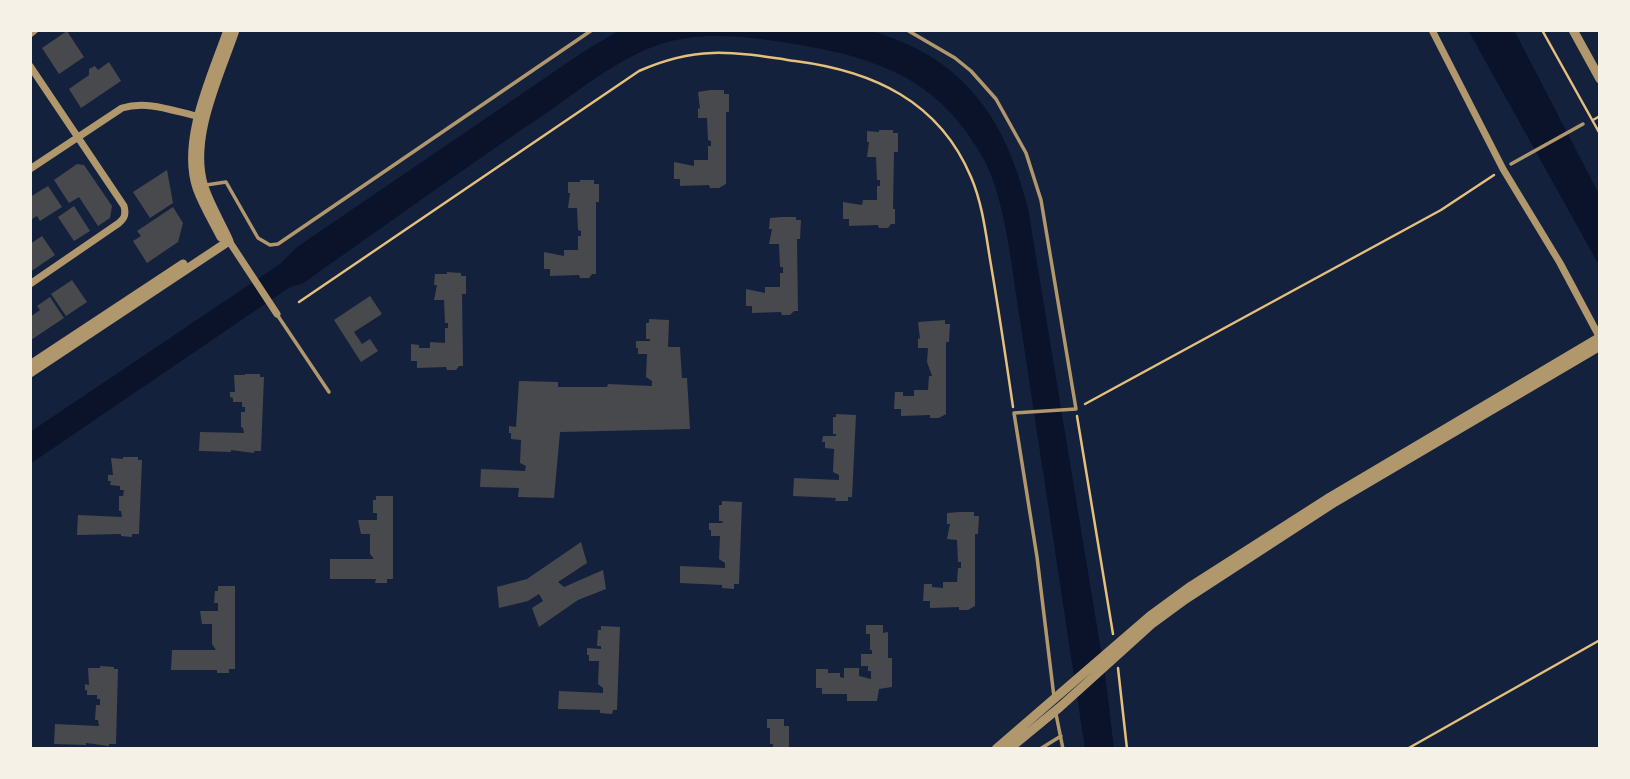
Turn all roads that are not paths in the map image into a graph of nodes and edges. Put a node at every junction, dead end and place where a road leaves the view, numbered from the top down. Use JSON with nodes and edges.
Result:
{"nodes":[{"id":1,"x":35,"y":30,"type":"edge"},
{"id":2,"x":228,"y":30,"type":"edge"},
{"id":3,"x":235,"y":30,"type":"edge"},
{"id":4,"x":592,"y":30,"type":"edge"},
{"id":5,"x":906,"y":30,"type":"edge"},
{"id":6,"x":1432,"y":30,"type":"edge"},
{"id":7,"x":1573,"y":30,"type":"edge"},
{"id":8,"x":30,"y":34,"type":"edge"},
{"id":9,"x":30,"y":66,"type":"edge"},
{"id":10,"x":1600,"y":79,"type":"edge"},
{"id":11,"x":202,"y":117,"type":"junction"},
{"id":12,"x":1583,"y":124,"type":"dead end"},
{"id":13,"x":78,"y":137,"type":"junction"},
{"id":14,"x":1511,"y":164,"type":"dead end"},
{"id":15,"x":30,"y":169,"type":"edge"},
{"id":16,"x":204,"y":186,"type":"junction"},
{"id":17,"x":227,"y":242,"type":"junction"},
{"id":18,"x":30,"y":284,"type":"edge"},
{"id":19,"x":276,"y":314,"type":"joint"},
{"id":20,"x":1600,"y":338,"type":"edge"},
{"id":21,"x":1600,"y":346,"type":"edge"},
{"id":22,"x":30,"y":365,"type":"edge"},
{"id":23,"x":30,"y":373,"type":"edge"},
{"id":24,"x":329,"y":392,"type":"dead end"},
{"id":25,"x":1113,"y":653,"type":"junction"},
{"id":26,"x":1057,"y":703,"type":"junction"},
{"id":27,"x":1061,"y":736,"type":"junction"},
{"id":28,"x":996,"y":749,"type":"edge"},
{"id":29,"x":1009,"y":749,"type":"edge"},
{"id":30,"x":1040,"y":749,"type":"edge"},
{"id":31,"x":1063,"y":749,"type":"edge"}],
"edges":[{"from":1,"to":8,"type":"street"},
{"from":2,"to":11,"type":"street"},
{"from":3,"to":11,"type":"street"},
{"from":4,"to":16,"type":"lane"},
{"from":5,"to":26,"type":"lane"},
{"from":6,"to":20,"type":"street"},
{"from":7,"to":10,"type":"street"},
{"from":9,"to":13,"type":"street"},
{"from":11,"to":13,"type":"street"},
{"from":11,"to":16,"type":"street"},
{"from":11,"to":17,"type":"street"},
{"from":12,"to":14,"type":"lane"},
{"from":13,"to":15,"type":"street"},
{"from":13,"to":18,"type":"street"},
{"from":16,"to":17,"type":"street"},
{"from":17,"to":19,"type":"street"},
{"from":17,"to":22,"type":"street"},
{"from":17,"to":23,"type":"street"},
{"from":19,"to":24,"type":"lane"},
{"from":20,"to":25,"type":"street"},
{"from":21,"to":25,"type":"street"},
{"from":25,"to":26,"type":"street"},
{"from":26,"to":27,"type":"lane"},
{"from":26,"to":28,"type":"street"},
{"from":26,"to":29,"type":"street"},
{"from":27,"to":30,"type":"lane"},
{"from":27,"to":31,"type":"lane"}]}
